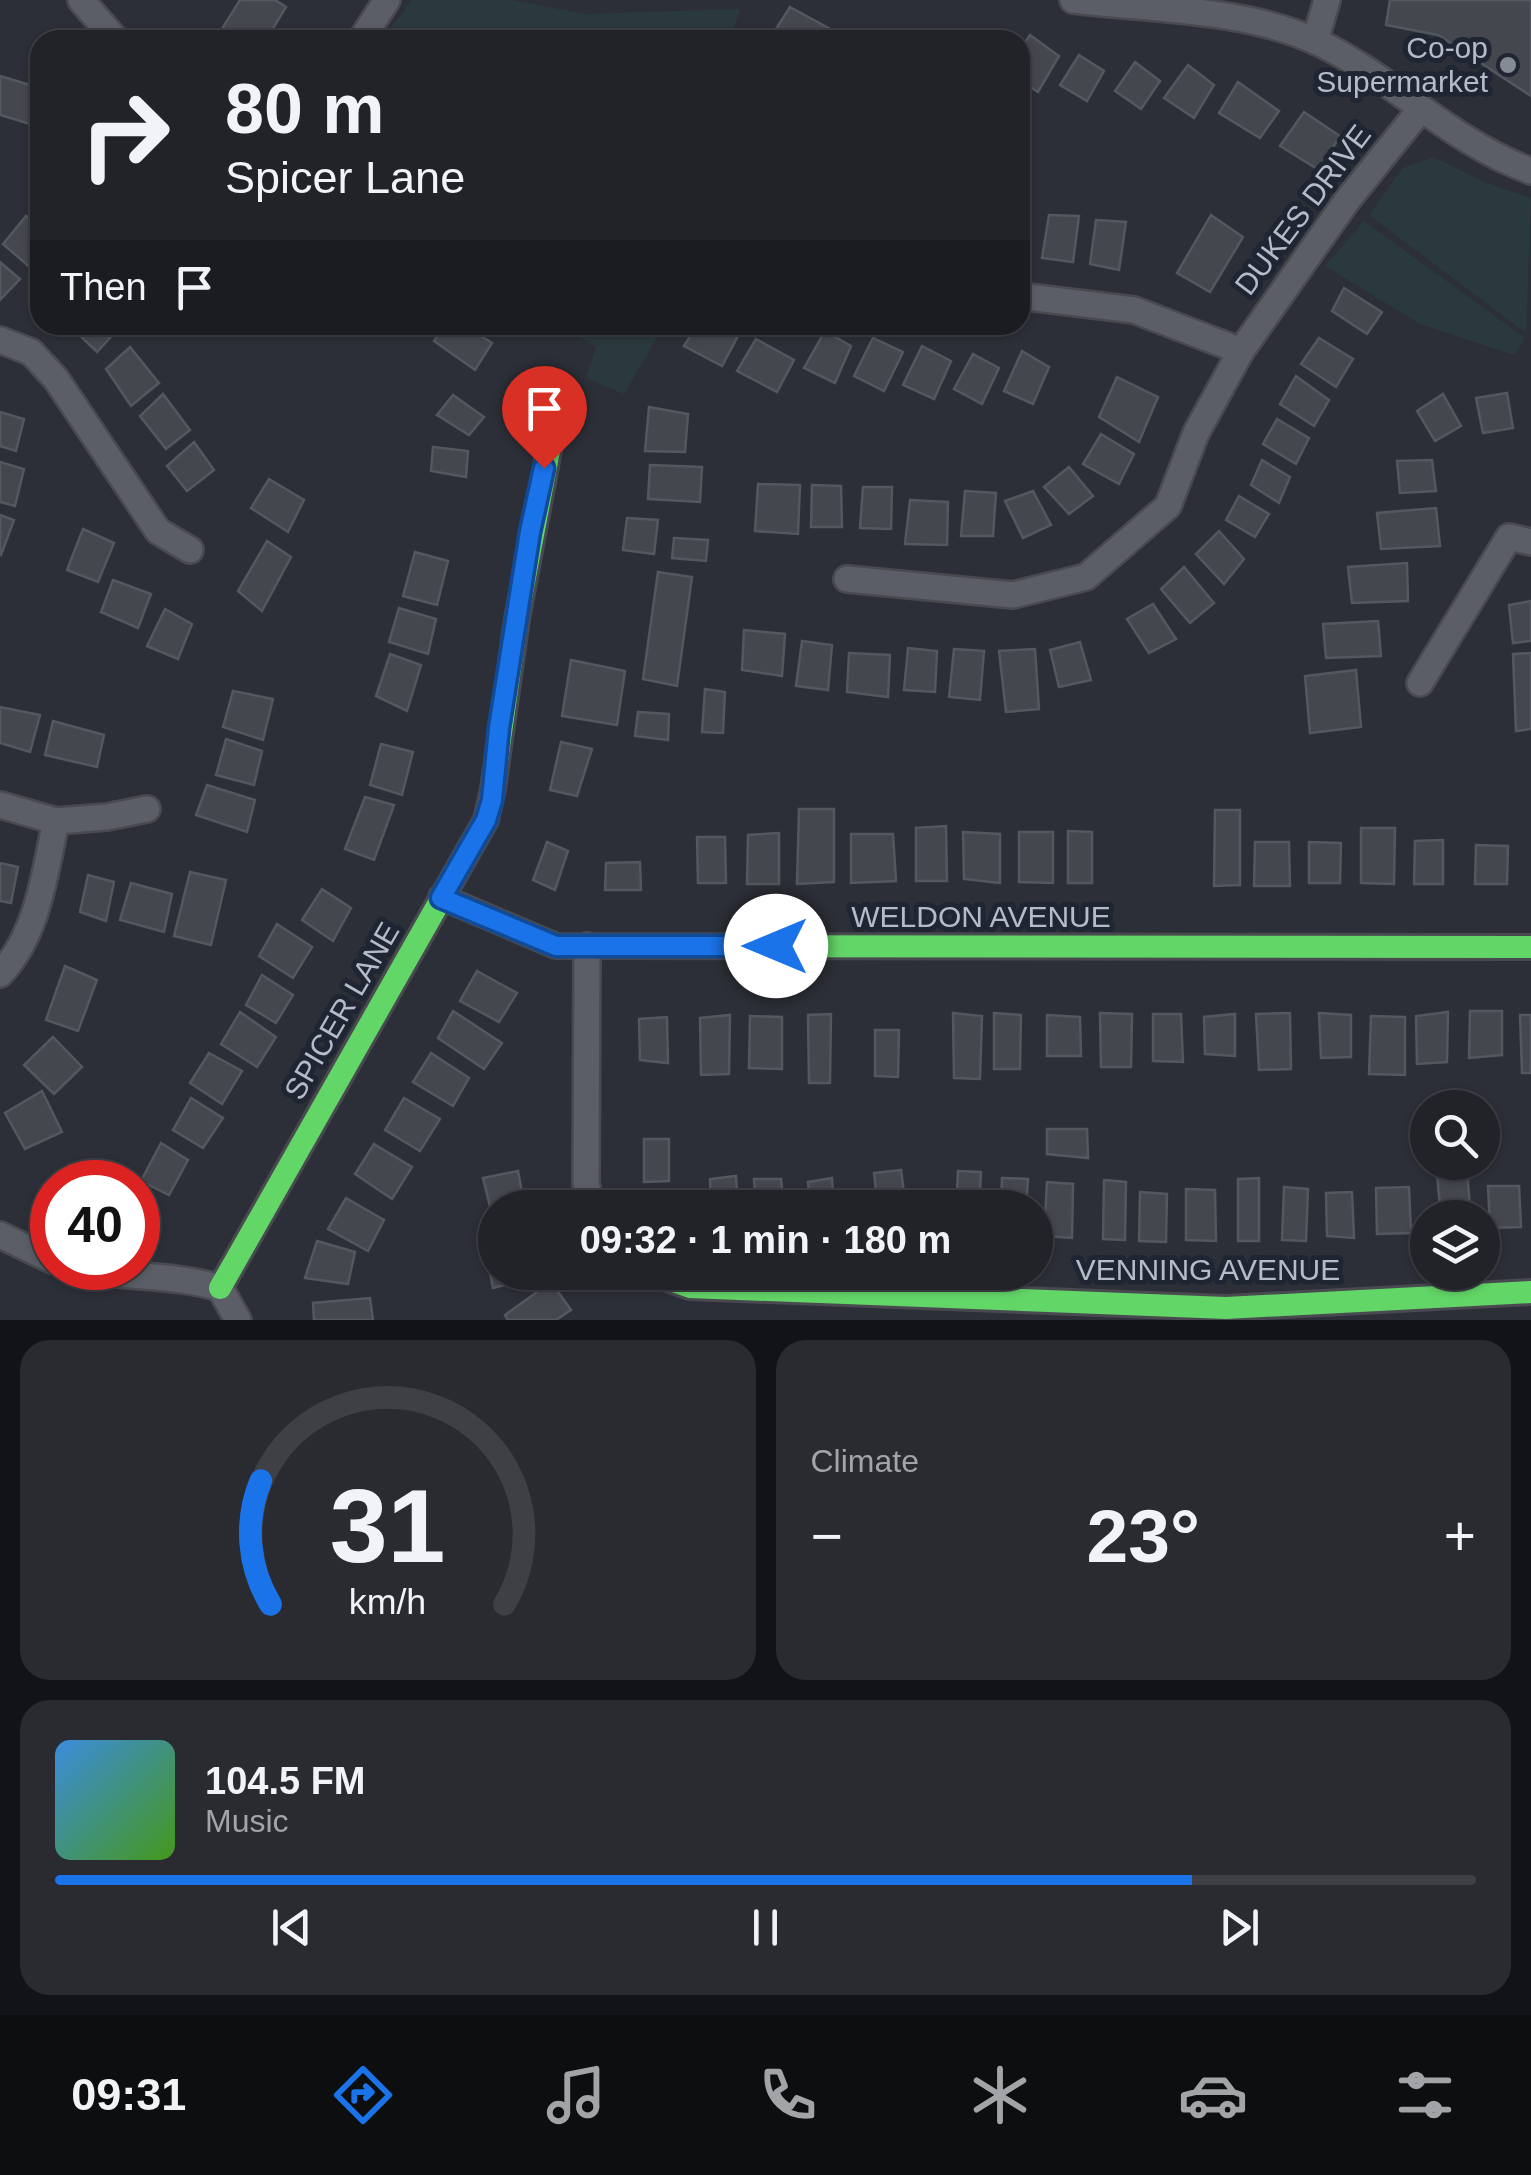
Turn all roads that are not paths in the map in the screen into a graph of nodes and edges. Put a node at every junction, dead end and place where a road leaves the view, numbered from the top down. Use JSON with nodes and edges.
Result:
{"nodes":[{"id":1,"x":81,"y":0,"type":"edge"},
{"id":2,"x":387,"y":0,"type":"edge"},
{"id":3,"x":1073,"y":0,"type":"edge"},
{"id":4,"x":1327,"y":0,"type":"edge"},
{"id":5,"x":107,"y":30,"type":"edge"},
{"id":6,"x":368,"y":30,"type":"edge"},
{"id":7,"x":1315,"y":41,"type":"junction"},
{"id":8,"x":1420,"y":110,"type":"junction"},
{"id":9,"x":1531,"y":171,"type":"edge"},
{"id":10,"x":1030,"y":297,"type":"edge"},
{"id":11,"x":0,"y":340,"type":"edge"},
{"id":12,"x":1241,"y":351,"type":"junction"},
{"id":13,"x":558,"y":403,"type":"dead end"},
{"id":14,"x":1531,"y":542,"type":"edge"},
{"id":15,"x":190,"y":550,"type":"dead end"},
{"id":16,"x":847,"y":579,"type":"dead end"},
{"id":17,"x":1420,"y":684,"type":"dead end"},
{"id":18,"x":0,"y":805,"type":"edge"},
{"id":19,"x":148,"y":809,"type":"dead end"},
{"id":20,"x":56,"y":821,"type":"junction"},
{"id":21,"x":441,"y":898,"type":"junction"},
{"id":22,"x":587,"y":946,"type":"junction"},
{"id":23,"x":1531,"y":947,"type":"edge"},
{"id":24,"x":0,"y":974,"type":"edge"},
{"id":25,"x":588,"y":1190,"type":"edge"},
{"id":26,"x":0,"y":1235,"type":"edge"},
{"id":27,"x":30,"y":1249,"type":"edge"},
{"id":28,"x":160,"y":1279,"type":"edge"},
{"id":29,"x":220,"y":1288,"type":"junction"},
{"id":30,"x":757,"y":1290,"type":"edge"},
{"id":31,"x":1531,"y":1292,"type":"edge"},
{"id":32,"x":238,"y":1320,"type":"edge"}],
"edges":[{"from":1,"to":5,"type":"street"},
{"from":2,"to":6,"type":"street"},
{"from":3,"to":7,"type":"street"},
{"from":4,"to":7,"type":"street"},
{"from":7,"to":8,"type":"street"},
{"from":8,"to":9,"type":"street"},
{"from":8,"to":12,"type":"street","name":"DUKES DRIVE"},
{"from":10,"to":12,"type":"street"},
{"from":11,"to":15,"type":"street"},
{"from":12,"to":16,"type":"street","name":"DUKES DRIVE"},
{"from":13,"to":21,"type":"street","name":"SPICER LANE"},
{"from":14,"to":17,"type":"street"},
{"from":18,"to":20,"type":"street"},
{"from":19,"to":20,"type":"street"},
{"from":20,"to":24,"type":"street"},
{"from":21,"to":22,"type":"street","name":"WELDON AVENUE"},
{"from":21,"to":29,"type":"street","name":"SPICER LANE"},
{"from":22,"to":23,"type":"street","name":"WELDON AVENUE"},
{"from":22,"to":25,"type":"street"},
{"from":26,"to":27,"type":"street"},
{"from":28,"to":29,"type":"street"},
{"from":29,"to":32,"type":"street"},
{"from":30,"to":31,"type":"street","name":"VENNING AVENUE"}]}
